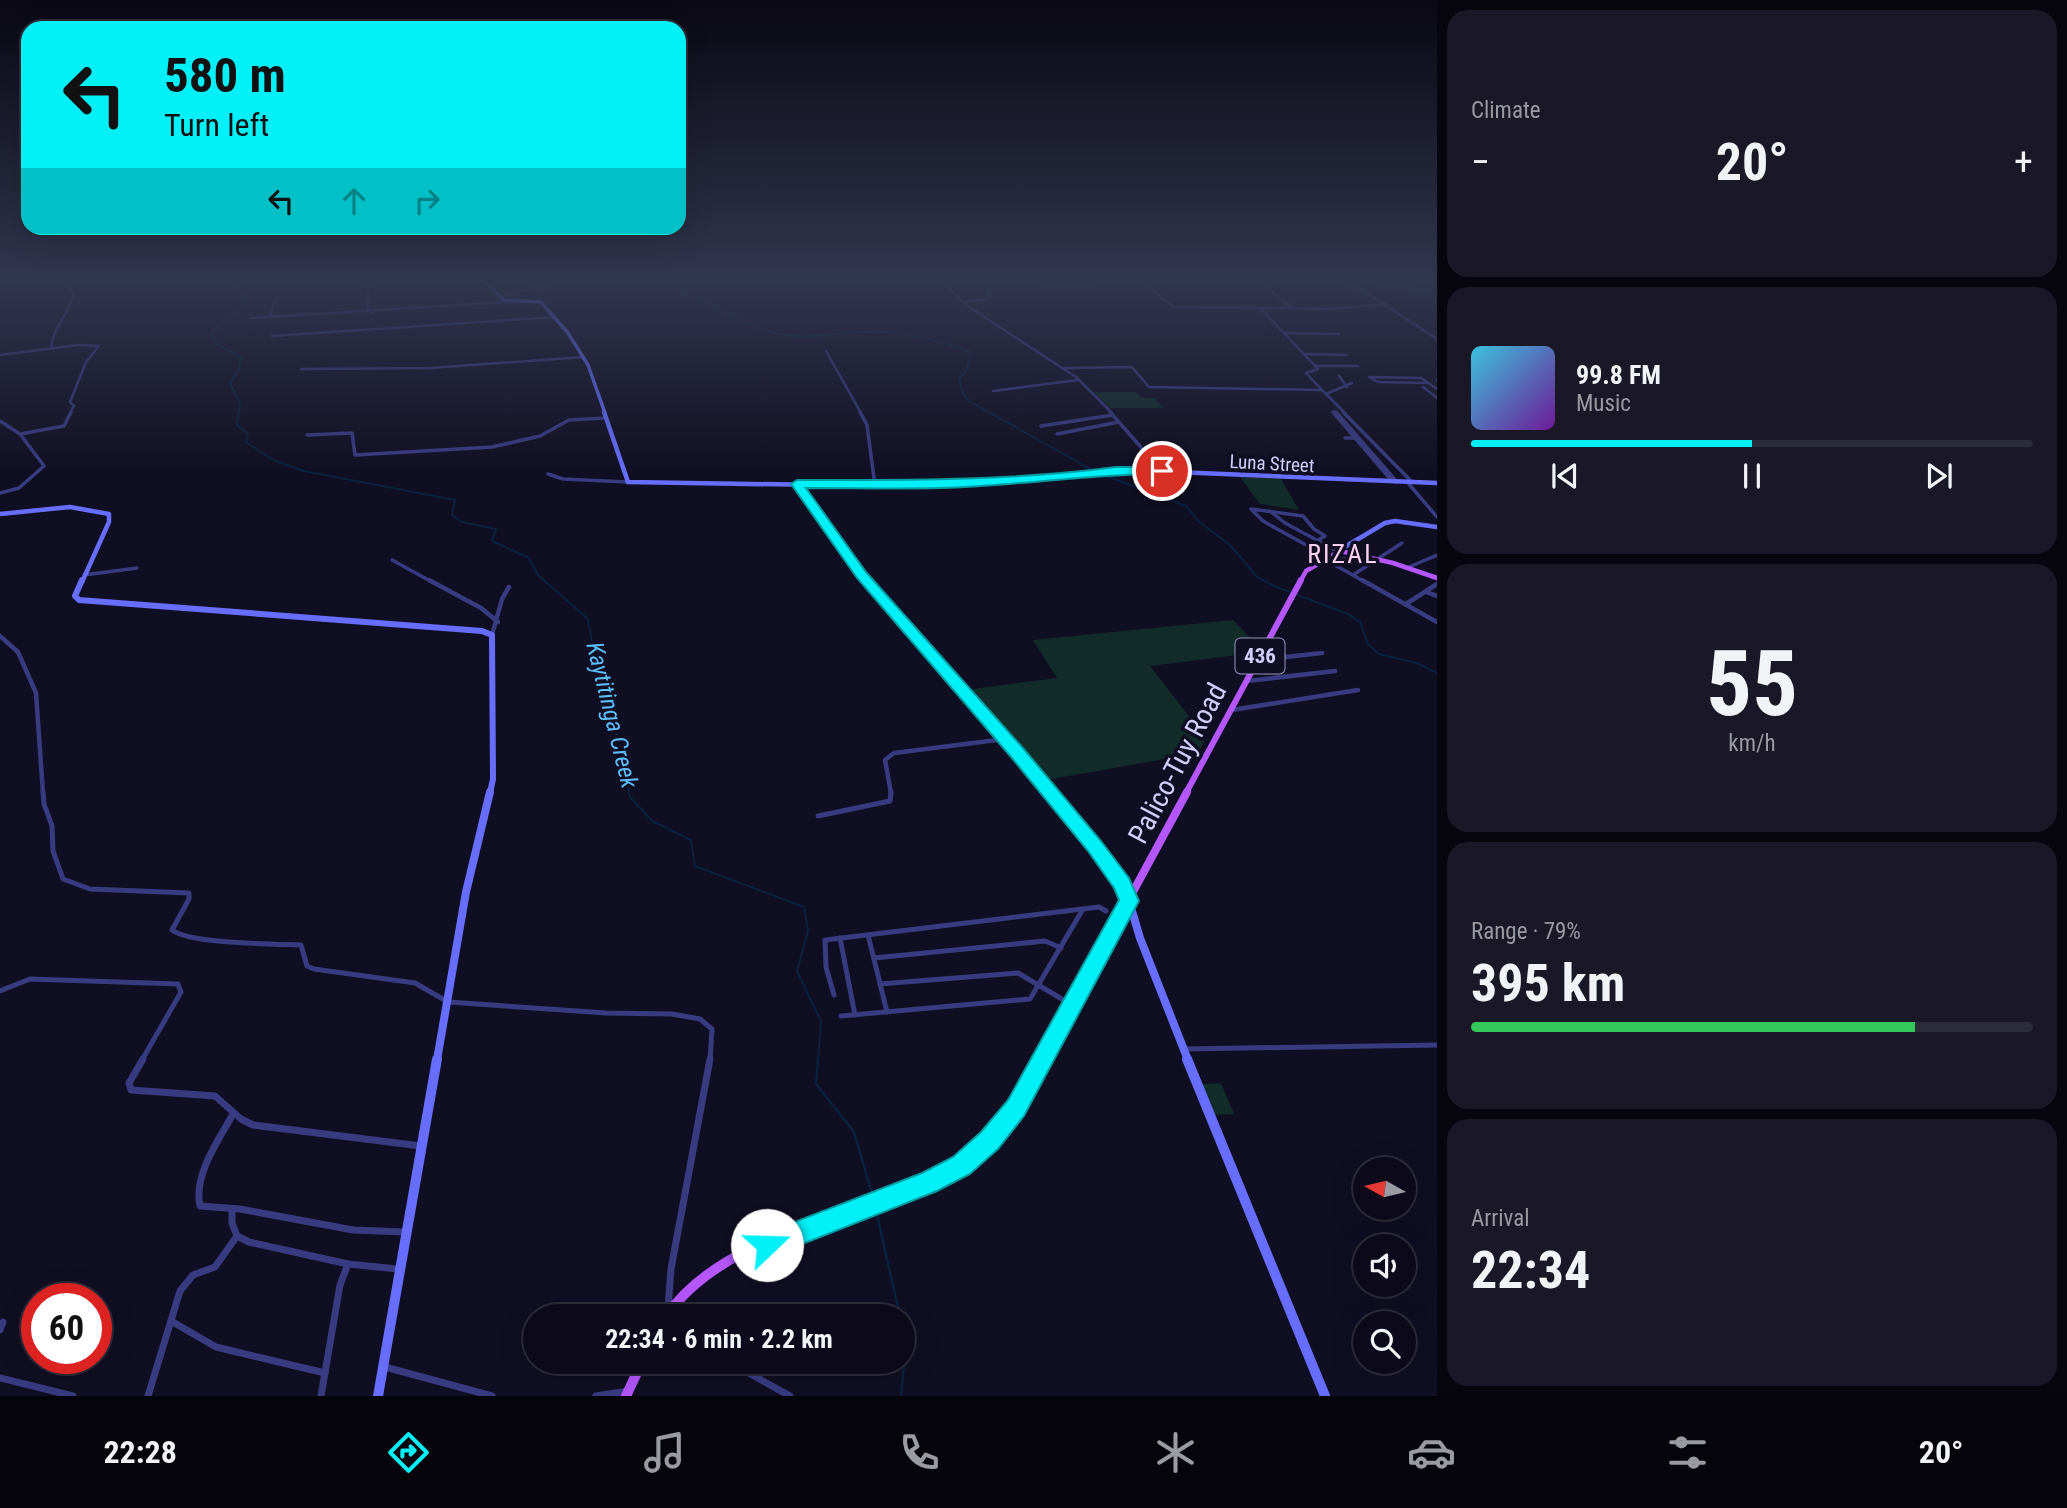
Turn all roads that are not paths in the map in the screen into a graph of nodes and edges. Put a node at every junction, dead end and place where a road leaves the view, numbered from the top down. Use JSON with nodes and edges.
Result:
{"nodes":[{"id":1,"x":51,"y":344,"type":"edge"},
{"id":2,"x":90,"y":344,"type":"edge"},
{"id":3,"x":92,"y":344,"type":"edge"},
{"id":4,"x":575,"y":344,"type":"edge"},
{"id":5,"x":1024,"y":344,"type":"edge"},
{"id":6,"x":1296,"y":344,"type":"edge"},
{"id":7,"x":51,"y":348,"type":"junction"},
{"id":8,"x":825,"y":351,"type":"dead end"},
{"id":9,"x":1305,"y":354,"type":"junction"},
{"id":10,"x":0,"y":355,"type":"edge"},
{"id":11,"x":1347,"y":355,"type":"dead end"},
{"id":12,"x":583,"y":357,"type":"junction"},
{"id":13,"x":1315,"y":365,"type":"junction"},
{"id":14,"x":1358,"y":366,"type":"dead end"},
{"id":15,"x":1065,"y":368,"type":"junction"},
{"id":16,"x":301,"y":369,"type":"dead end"},
{"id":17,"x":1339,"y":376,"type":"dead end"},
{"id":18,"x":1079,"y":380,"type":"junction"},
{"id":19,"x":1352,"y":383,"type":"dead end"},
{"id":20,"x":1429,"y":383,"type":"junction"},
{"id":21,"x":1347,"y":387,"type":"junction"},
{"id":22,"x":1423,"y":387,"type":"dead end"},
{"id":23,"x":1322,"y":390,"type":"junction"},
{"id":24,"x":1437,"y":390,"type":"edge"},
{"id":25,"x":993,"y":391,"type":"dead end"},
{"id":26,"x":1429,"y":391,"type":"junction"},
{"id":27,"x":1326,"y":394,"type":"junction"},
{"id":28,"x":1437,"y":398,"type":"edge"},
{"id":29,"x":1113,"y":415,"type":"junction"},
{"id":30,"x":606,"y":418,"type":"junction"},
{"id":31,"x":0,"y":421,"type":"edge"},
{"id":32,"x":1119,"y":422,"type":"junction"},
{"id":33,"x":1041,"y":426,"type":"dead end"},
{"id":34,"x":20,"y":434,"type":"junction"},
{"id":35,"x":1057,"y":434,"type":"dead end"},
{"id":36,"x":307,"y":435,"type":"dead end"},
{"id":37,"x":1345,"y":438,"type":"dead end"},
{"id":38,"x":1358,"y":438,"type":"junction"},
{"id":39,"x":1162,"y":471,"type":"junction"},
{"id":40,"x":548,"y":474,"type":"dead end"},
{"id":41,"x":628,"y":482,"type":"junction"},
{"id":42,"x":1395,"y":482,"type":"junction"},
{"id":43,"x":1410,"y":483,"type":"junction"},
{"id":44,"x":1437,"y":483,"type":"edge"},
{"id":45,"x":797,"y":484,"type":"junction"},
{"id":46,"x":875,"y":486,"type":"junction"},
{"id":47,"x":0,"y":493,"type":"edge"},
{"id":48,"x":1270,"y":511,"type":"junction"},
{"id":49,"x":0,"y":514,"type":"edge"},
{"id":50,"x":1436,"y":514,"type":"edge"},
{"id":51,"x":1437,"y":527,"type":"edge"},
{"id":52,"x":1368,"y":532,"type":"junction"},
{"id":53,"x":1318,"y":541,"type":"junction"},
{"id":54,"x":1402,"y":543,"type":"dead end"},
{"id":55,"x":1337,"y":551,"type":"junction"},
{"id":56,"x":1437,"y":555,"type":"edge"},
{"id":57,"x":1347,"y":556,"type":"junction"},
{"id":58,"x":1377,"y":559,"type":"junction"},
{"id":59,"x":391,"y":560,"type":"dead end"},
{"id":60,"x":1325,"y":561,"type":"junction"},
{"id":61,"x":1409,"y":567,"type":"junction"},
{"id":62,"x":137,"y":568,"type":"dead end"},
{"id":63,"x":1353,"y":575,"type":"junction"},
{"id":64,"x":83,"y":576,"type":"junction"},
{"id":65,"x":1437,"y":578,"type":"edge"},
{"id":66,"x":1437,"y":584,"type":"edge"},
{"id":67,"x":509,"y":587,"type":"dead end"},
{"id":68,"x":1426,"y":592,"type":"junction"},
{"id":69,"x":1437,"y":596,"type":"edge"},
{"id":70,"x":1405,"y":605,"type":"junction"},
{"id":71,"x":498,"y":621,"type":"junction"},
{"id":72,"x":1437,"y":622,"type":"edge"},
{"id":73,"x":492,"y":635,"type":"junction"},
{"id":74,"x":0,"y":636,"type":"edge"},
{"id":75,"x":1322,"y":653,"type":"dead end"},
{"id":76,"x":1258,"y":660,"type":"junction"},
{"id":77,"x":1335,"y":671,"type":"dead end"},
{"id":78,"x":1247,"y":681,"type":"junction"},
{"id":79,"x":1358,"y":690,"type":"dead end"},
{"id":80,"x":1232,"y":710,"type":"junction"},
{"id":81,"x":1005,"y":739,"type":"junction"},
{"id":82,"x":818,"y":816,"type":"dead end"},
{"id":83,"x":1129,"y":901,"type":"junction"},
{"id":84,"x":1083,"y":909,"type":"junction"},
{"id":85,"x":1106,"y":911,"type":"dead end"},
{"id":86,"x":868,"y":935,"type":"junction"},
{"id":87,"x":840,"y":938,"type":"junction"},
{"id":88,"x":1061,"y":948,"type":"junction"},
{"id":89,"x":874,"y":958,"type":"junction"},
{"id":90,"x":880,"y":984,"type":"junction"},
{"id":91,"x":1040,"y":985,"type":"junction"},
{"id":92,"x":0,"y":991,"type":"edge"},
{"id":93,"x":834,"y":995,"type":"dead end"},
{"id":94,"x":448,"y":1002,"type":"junction"},
{"id":95,"x":1072,"y":1005,"type":"junction"},
{"id":96,"x":887,"y":1012,"type":"junction"},
{"id":97,"x":855,"y":1015,"type":"junction"},
{"id":98,"x":841,"y":1016,"type":"dead end"},
{"id":99,"x":1437,"y":1045,"type":"edge"},
{"id":100,"x":1183,"y":1049,"type":"junction"},
{"id":101,"x":233,"y":1114,"type":"junction"},
{"id":102,"x":421,"y":1146,"type":"junction"},
{"id":103,"x":232,"y":1209,"type":"junction"},
{"id":104,"x":405,"y":1232,"type":"junction"},
{"id":105,"x":237,"y":1236,"type":"junction"},
{"id":106,"x":348,"y":1264,"type":"junction"},
{"id":107,"x":399,"y":1269,"type":"junction"},
{"id":108,"x":668,"y":1304,"type":"edge"},
{"id":109,"x":678,"y":1304,"type":"edge"},
{"id":110,"x":171,"y":1321,"type":"junction"},
{"id":111,"x":383,"y":1367,"type":"junction"},
{"id":112,"x":325,"y":1373,"type":"junction"},
{"id":113,"x":637,"y":1374,"type":"edge"},
{"id":114,"x":751,"y":1374,"type":"edge"},
{"id":115,"x":0,"y":1378,"type":"edge"},
{"id":116,"x":628,"y":1393,"type":"edge"},
{"id":117,"x":1322,"y":1393,"type":"edge"},
{"id":118,"x":73,"y":1396,"type":"edge"},
{"id":119,"x":148,"y":1396,"type":"edge"},
{"id":120,"x":321,"y":1396,"type":"edge"},
{"id":121,"x":378,"y":1396,"type":"edge"},
{"id":122,"x":492,"y":1396,"type":"edge"},
{"id":123,"x":596,"y":1396,"type":"edge"},
{"id":124,"x":790,"y":1396,"type":"edge"}],
"edges":[{"from":1,"to":7,"type":"street"},
{"from":2,"to":7,"type":"street"},
{"from":3,"to":34,"type":"street"},
{"from":4,"to":12,"type":"street"},
{"from":5,"to":15,"type":"street"},
{"from":6,"to":9,"type":"street"},
{"from":7,"to":10,"type":"street"},
{"from":8,"to":46,"type":"street"},
{"from":9,"to":11,"type":"street"},
{"from":9,"to":13,"type":"street"},
{"from":12,"to":16,"type":"street"},
{"from":12,"to":30,"type":"street"},
{"from":13,"to":14,"type":"street"},
{"from":13,"to":23,"type":"street"},
{"from":15,"to":18,"type":"street"},
{"from":15,"to":23,"type":"street"},
{"from":17,"to":21,"type":"street"},
{"from":18,"to":25,"type":"street"},
{"from":18,"to":29,"type":"street"},
{"from":19,"to":21,"type":"street"},
{"from":20,"to":20,"type":"street"},
{"from":20,"to":24,"type":"street"},
{"from":21,"to":27,"type":"street"},
{"from":22,"to":26,"type":"street"},
{"from":23,"to":27,"type":"street"},
{"from":24,"to":26,"type":"street"},
{"from":26,"to":28,"type":"street"},
{"from":27,"to":43,"type":"street"},
{"from":29,"to":32,"type":"street"},
{"from":29,"to":33,"type":"street"},
{"from":30,"to":36,"type":"street"},
{"from":30,"to":41,"type":"street"},
{"from":31,"to":34,"type":"street"},
{"from":32,"to":35,"type":"street"},
{"from":32,"to":39,"type":"street"},
{"from":34,"to":47,"type":"street"},
{"from":37,"to":38,"type":"street"},
{"from":38,"to":38,"type":"street"},
{"from":38,"to":42,"type":"street"},
{"from":39,"to":42,"type":"street","name":"Luna Street"},
{"from":39,"to":46,"type":"street","name":"Luna Street"},
{"from":40,"to":41,"type":"street"},
{"from":41,"to":45,"type":"street","name":"Luna Street"},
{"from":42,"to":43,"type":"street","name":"Luna Street"},
{"from":43,"to":44,"type":"street","name":"Luna Street"},
{"from":43,"to":50,"type":"street"},
{"from":45,"to":46,"type":"street","name":"Luna Street"},
{"from":45,"to":81,"type":"street"},
{"from":48,"to":53,"type":"street"},
{"from":48,"to":53,"type":"street"},
{"from":48,"to":53,"type":"street"},
{"from":49,"to":64,"type":"street"},
{"from":51,"to":52,"type":"street","number":"436"},
{"from":52,"to":55,"type":"street","number":"436"},
{"from":52,"to":57,"type":"street","number":"436"},
{"from":53,"to":55,"type":"street"},
{"from":54,"to":58,"type":"street"},
{"from":55,"to":57,"type":"main road"},
{"from":55,"to":60,"type":"main road","name":"Palico-Tuy Road","number":"436"},
{"from":56,"to":61,"type":"street"},
{"from":57,"to":58,"type":"main road"},
{"from":57,"to":60,"type":"main road"},
{"from":58,"to":61,"type":"main road"},
{"from":58,"to":63,"type":"street"},
{"from":59,"to":71,"type":"street"},
{"from":60,"to":63,"type":"street"},
{"from":60,"to":76,"type":"main road","name":"Palico-Tuy Road","number":"436"},
{"from":61,"to":65,"type":"main road"},
{"from":62,"to":64,"type":"street"},
{"from":63,"to":70,"type":"street"},
{"from":64,"to":73,"type":"street"},
{"from":66,"to":68,"type":"street"},
{"from":67,"to":71,"type":"street"},
{"from":68,"to":69,"type":"street"},
{"from":68,"to":70,"type":"street"},
{"from":70,"to":72,"type":"street"},
{"from":71,"to":73,"type":"street"},
{"from":73,"to":94,"type":"street"},
{"from":74,"to":94,"type":"street"},
{"from":75,"to":76,"type":"street"},
{"from":76,"to":78,"type":"main road","name":"Palico-Tuy Road","number":"436"},
{"from":77,"to":78,"type":"street"},
{"from":78,"to":80,"type":"main road","name":"Palico-Tuy Road","number":"436"},
{"from":79,"to":80,"type":"street"},
{"from":80,"to":83,"type":"main road","name":"Palico-Tuy Road","number":"436"},
{"from":81,"to":82,"type":"street"},
{"from":81,"to":83,"type":"street"},
{"from":83,"to":95,"type":"main road","name":"Palico-Tuy Road","number":"436"},
{"from":83,"to":100,"type":"street"},
{"from":84,"to":85,"type":"street"},
{"from":84,"to":86,"type":"street"},
{"from":84,"to":88,"type":"street"},
{"from":86,"to":87,"type":"street"},
{"from":86,"to":89,"type":"street"},
{"from":87,"to":93,"type":"street"},
{"from":87,"to":97,"type":"street"},
{"from":88,"to":89,"type":"street"},
{"from":88,"to":91,"type":"street"},
{"from":89,"to":90,"type":"street"},
{"from":90,"to":91,"type":"street"},
{"from":90,"to":96,"type":"street"},
{"from":91,"to":95,"type":"street"},
{"from":91,"to":96,"type":"street"},
{"from":92,"to":101,"type":"street"},
{"from":94,"to":102,"type":"street"},
{"from":94,"to":108,"type":"street"},
{"from":95,"to":109,"type":"main road","name":"Palico-Tuy Road","number":"436"},
{"from":96,"to":97,"type":"street"},
{"from":97,"to":98,"type":"street"},
{"from":99,"to":100,"type":"street"},
{"from":100,"to":117,"type":"street"},
{"from":101,"to":102,"type":"street"},
{"from":101,"to":103,"type":"street"},
{"from":102,"to":104,"type":"street"},
{"from":103,"to":104,"type":"street"},
{"from":103,"to":105,"type":"street"},
{"from":104,"to":107,"type":"street"},
{"from":105,"to":106,"type":"street"},
{"from":105,"to":110,"type":"street"},
{"from":106,"to":107,"type":"street"},
{"from":106,"to":112,"type":"street"},
{"from":107,"to":111,"type":"street"},
{"from":110,"to":112,"type":"street"},
{"from":110,"to":119,"type":"street"},
{"from":111,"to":121,"type":"street"},
{"from":111,"to":122,"type":"street"},
{"from":112,"to":120,"type":"street"},
{"from":113,"to":116,"type":"main road"},
{"from":114,"to":124,"type":"street"},
{"from":115,"to":118,"type":"street"},
{"from":116,"to":123,"type":"street"}]}
